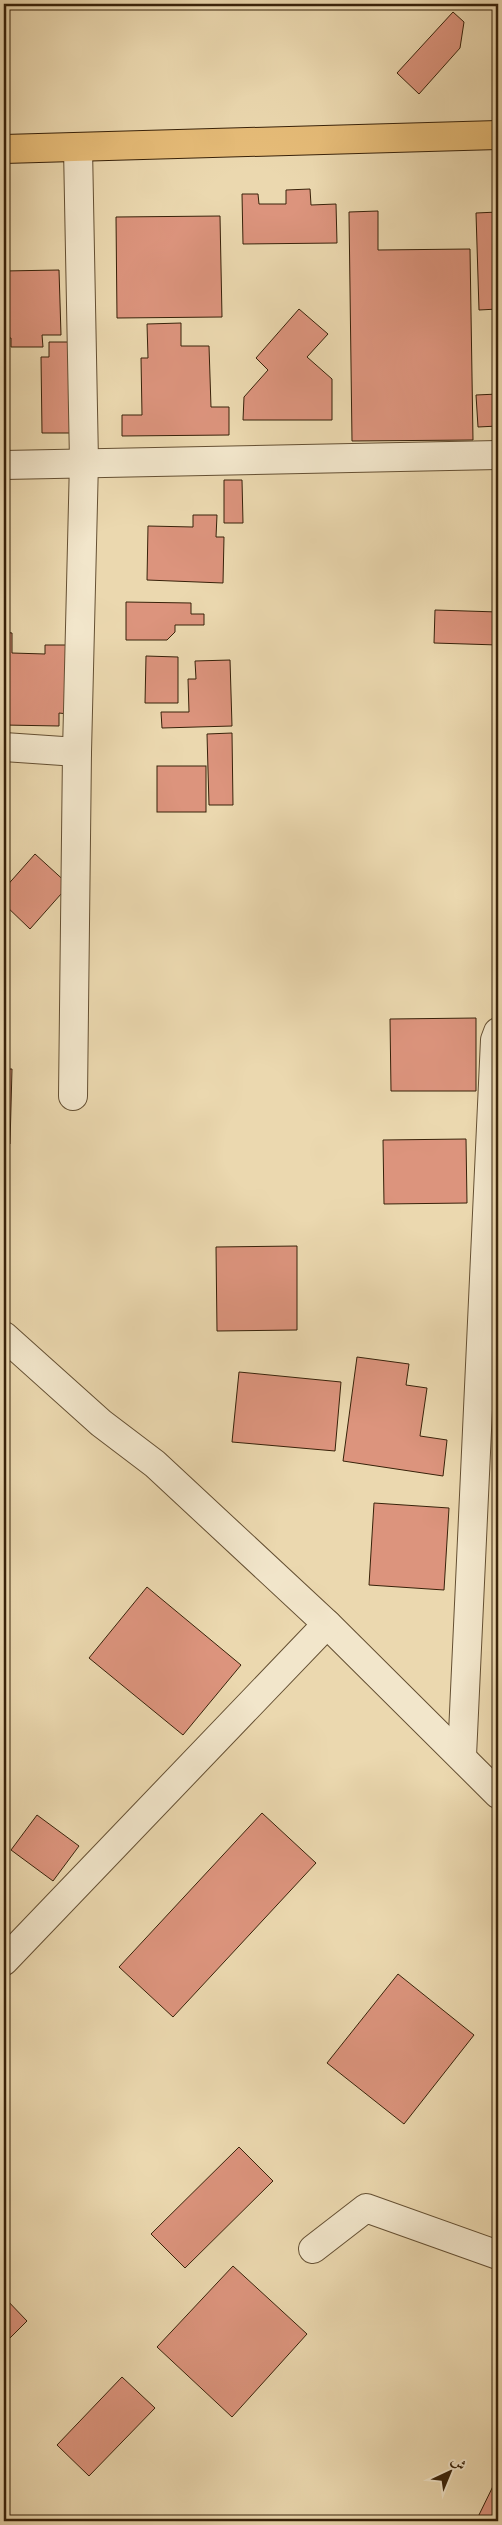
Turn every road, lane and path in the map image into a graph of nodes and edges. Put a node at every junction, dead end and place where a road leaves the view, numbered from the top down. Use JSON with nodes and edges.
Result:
{"nodes":[{"id":1,"x":498,"y":135,"type":"edge"},
{"id":2,"x":78,"y":148,"type":"junction"},
{"id":3,"x":4,"y":149,"type":"edge"},
{"id":4,"x":498,"y":455,"type":"edge"},
{"id":5,"x":84,"y":461,"type":"junction"},
{"id":6,"x":4,"y":464,"type":"edge"},
{"id":7,"x":4,"y":747,"type":"edge"},
{"id":8,"x":77,"y":752,"type":"junction"},
{"id":9,"x":498,"y":1032,"type":"edge"},
{"id":10,"x":73,"y":1096,"type":"dead end"},
{"id":11,"x":4,"y":1336,"type":"edge"},
{"id":12,"x":327,"y":1624,"type":"junction"},
{"id":13,"x":462,"y":1756,"type":"junction"},
{"id":14,"x":498,"y":1794,"type":"edge"},
{"id":15,"x":4,"y":1961,"type":"edge"},
{"id":16,"x":313,"y":2249,"type":"dead end"},
{"id":17,"x":498,"y":2254,"type":"edge"}],
"edges":[{"from":1,"to":2,"type":"main road"},
{"from":2,"to":3,"type":"main road"},
{"from":2,"to":5,"type":"street"},
{"from":4,"to":5,"type":"street"},
{"from":5,"to":6,"type":"street"},
{"from":5,"to":8,"type":"street"},
{"from":7,"to":8,"type":"street"},
{"from":8,"to":10,"type":"street"},
{"from":9,"to":13,"type":"street"},
{"from":11,"to":12,"type":"street"},
{"from":12,"to":13,"type":"street"},
{"from":12,"to":15,"type":"street"},
{"from":13,"to":14,"type":"street"},
{"from":16,"to":17,"type":"street"}]}
